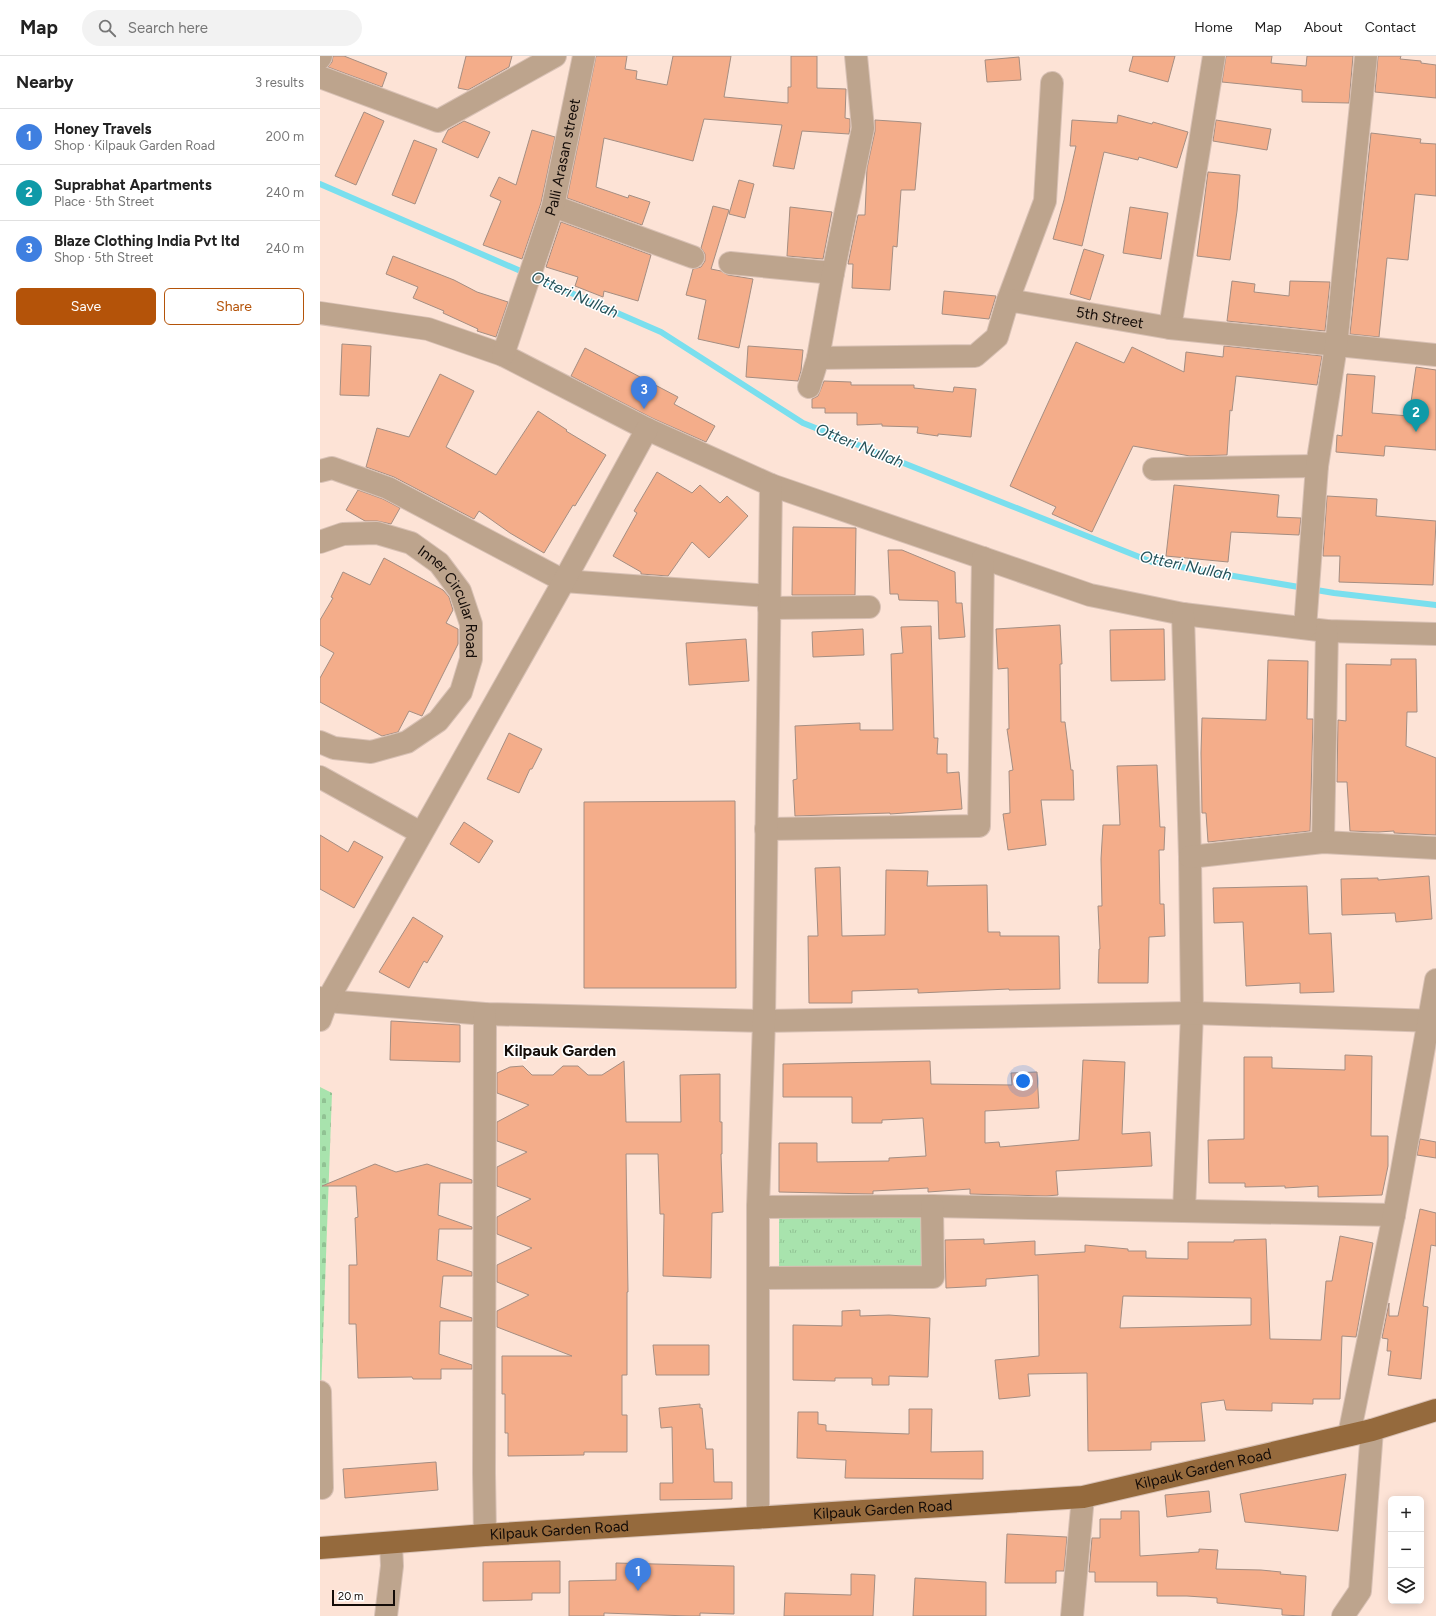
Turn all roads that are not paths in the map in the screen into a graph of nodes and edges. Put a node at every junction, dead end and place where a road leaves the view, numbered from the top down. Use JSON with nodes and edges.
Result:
{"nodes":[{"id":1,"x":555,"y":56,"type":"edge"},
{"id":2,"x":584,"y":56,"type":"edge"},
{"id":3,"x":856,"y":56,"type":"edge"},
{"id":4,"x":1214,"y":56,"type":"edge"},
{"id":5,"x":1366,"y":56,"type":"edge"},
{"id":6,"x":320,"y":77,"type":"edge"},
{"id":7,"x":1052,"y":83,"type":"dead end"},
{"id":8,"x":553,"y":206,"type":"junction"},
{"id":9,"x":693,"y":256,"type":"dead end"},
{"id":10,"x":730,"y":263,"type":"dead end"},
{"id":11,"x":833,"y":273,"type":"junction"},
{"id":12,"x":1008,"y":300,"type":"junction"},
{"id":13,"x":320,"y":313,"type":"edge"},
{"id":14,"x":1170,"y":328,"type":"junction"},
{"id":15,"x":1336,"y":346,"type":"junction"},
{"id":16,"x":503,"y":355,"type":"junction"},
{"id":17,"x":1436,"y":356,"type":"edge"},
{"id":18,"x":818,"y":358,"type":"junction"},
{"id":19,"x":809,"y":387,"type":"dead end"},
{"id":20,"x":647,"y":428,"type":"junction"},
{"id":21,"x":1317,"y":466,"type":"junction"},
{"id":22,"x":1154,"y":469,"type":"dead end"},
{"id":23,"x":320,"y":471,"type":"edge"},
{"id":24,"x":770,"y":485,"type":"junction"},
{"id":25,"x":320,"y":542,"type":"edge"},
{"id":26,"x":983,"y":558,"type":"junction"},
{"id":27,"x":564,"y":581,"type":"junction"},
{"id":28,"x":769,"y":602,"type":"junction"},
{"id":29,"x":869,"y":607,"type":"dead end"},
{"id":30,"x":1183,"y":614,"type":"junction"},
{"id":31,"x":1306,"y":618,"type":"junction"},
{"id":32,"x":1327,"y":632,"type":"junction"},
{"id":33,"x":1436,"y":634,"type":"edge"},
{"id":34,"x":461,"y":692,"type":"junction"},
{"id":35,"x":491,"y":710,"type":"junction"},
{"id":36,"x":320,"y":742,"type":"edge"},
{"id":37,"x":320,"y":777,"type":"edge"},
{"id":38,"x":766,"y":829,"type":"junction"},
{"id":39,"x":421,"y":833,"type":"junction"},
{"id":40,"x":1323,"y":842,"type":"junction"},
{"id":41,"x":1436,"y":848,"type":"edge"},
{"id":42,"x":1190,"y":857,"type":"junction"},
{"id":43,"x":1436,"y":980,"type":"edge"},
{"id":44,"x":322,"y":1006,"type":"edge"},
{"id":45,"x":1192,"y":1013,"type":"junction"},
{"id":46,"x":485,"y":1014,"type":"junction"},
{"id":47,"x":764,"y":1020,"type":"junction"},
{"id":48,"x":1432,"y":1020,"type":"edge"},
{"id":49,"x":932,"y":1206,"type":"junction"},
{"id":50,"x":758,"y":1207,"type":"junction"},
{"id":51,"x":1184,"y":1211,"type":"junction"},
{"id":52,"x":1394,"y":1215,"type":"junction"},
{"id":53,"x":758,"y":1278,"type":"junction"},
{"id":54,"x":320,"y":1392,"type":"edge"},
{"id":55,"x":1436,"y":1410,"type":"edge"},
{"id":56,"x":1372,"y":1430,"type":"junction"},
{"id":57,"x":1349,"y":1435,"type":"junction"},
{"id":58,"x":322,"y":1488,"type":"dead end"},
{"id":59,"x":1083,"y":1497,"type":"junction"},
{"id":60,"x":758,"y":1518,"type":"junction"},
{"id":61,"x":485,"y":1535,"type":"junction"},
{"id":62,"x":391,"y":1543,"type":"junction"},
{"id":63,"x":320,"y":1548,"type":"edge"},
{"id":64,"x":386,"y":1616,"type":"edge"},
{"id":65,"x":1072,"y":1616,"type":"edge"},
{"id":66,"x":1343,"y":1616,"type":"edge"}],
"edges":[{"from":1,"to":6,"type":"street"},
{"from":2,"to":8,"type":"street","name":"Palli Arasan street"},
{"from":3,"to":11,"type":"street"},
{"from":4,"to":14,"type":"street"},
{"from":5,"to":15,"type":"street"},
{"from":7,"to":12,"type":"street"},
{"from":8,"to":9,"type":"street"},
{"from":8,"to":16,"type":"street","name":"Palli Arasan street"},
{"from":10,"to":11,"type":"street"},
{"from":11,"to":18,"type":"street"},
{"from":12,"to":14,"type":"street","name":"5th Street"},
{"from":12,"to":18,"type":"street"},
{"from":13,"to":16,"type":"street"},
{"from":14,"to":15,"type":"street","name":"5th Street"},
{"from":15,"to":17,"type":"street","name":"5th Street"},
{"from":15,"to":21,"type":"street"},
{"from":16,"to":20,"type":"street"},
{"from":18,"to":19,"type":"street"},
{"from":20,"to":24,"type":"street"},
{"from":20,"to":27,"type":"street"},
{"from":21,"to":22,"type":"street"},
{"from":21,"to":31,"type":"street"},
{"from":23,"to":27,"type":"street"},
{"from":24,"to":26,"type":"street"},
{"from":24,"to":28,"type":"street"},
{"from":25,"to":34,"type":"street","name":"Inner Circular Road"},
{"from":26,"to":30,"type":"street"},
{"from":26,"to":38,"type":"street"},
{"from":27,"to":28,"type":"street"},
{"from":27,"to":35,"type":"street"},
{"from":28,"to":29,"type":"street"},
{"from":28,"to":38,"type":"street"},
{"from":30,"to":31,"type":"street"},
{"from":30,"to":42,"type":"street"},
{"from":31,"to":32,"type":"street"},
{"from":32,"to":33,"type":"street"},
{"from":32,"to":40,"type":"street"},
{"from":34,"to":35,"type":"street"},
{"from":34,"to":36,"type":"street","name":"Inner Circular Road"},
{"from":35,"to":39,"type":"street"},
{"from":37,"to":39,"type":"street"},
{"from":38,"to":47,"type":"street"},
{"from":39,"to":44,"type":"street"},
{"from":40,"to":41,"type":"street"},
{"from":40,"to":42,"type":"street"},
{"from":42,"to":45,"type":"street"},
{"from":43,"to":48,"type":"street"},
{"from":44,"to":46,"type":"street"},
{"from":45,"to":47,"type":"street"},
{"from":45,"to":48,"type":"street"},
{"from":45,"to":51,"type":"street"},
{"from":46,"to":47,"type":"street"},
{"from":46,"to":61,"type":"street"},
{"from":47,"to":50,"type":"street"},
{"from":48,"to":52,"type":"street"},
{"from":49,"to":50,"type":"street"},
{"from":49,"to":51,"type":"street"},
{"from":49,"to":53,"type":"street"},
{"from":50,"to":53,"type":"street"},
{"from":51,"to":52,"type":"street"},
{"from":52,"to":57,"type":"street"},
{"from":53,"to":60,"type":"street"},
{"from":54,"to":58,"type":"street"},
{"from":55,"to":56,"type":"main road","name":"Kilpauk Garden Road"},
{"from":56,"to":57,"type":"main road","name":"Kilpauk Garden Road"},
{"from":56,"to":66,"type":"street"},
{"from":57,"to":59,"type":"main road","name":"Kilpauk Garden Road"},
{"from":59,"to":60,"type":"main road","name":"Kilpauk Garden Road"},
{"from":59,"to":65,"type":"street"},
{"from":60,"to":61,"type":"main road","name":"Kilpauk Garden Road"},
{"from":61,"to":62,"type":"main road","name":"Kilpauk Garden Road"},
{"from":62,"to":63,"type":"main road","name":"Kilpauk Garden Road"},
{"from":62,"to":64,"type":"street"}]}
